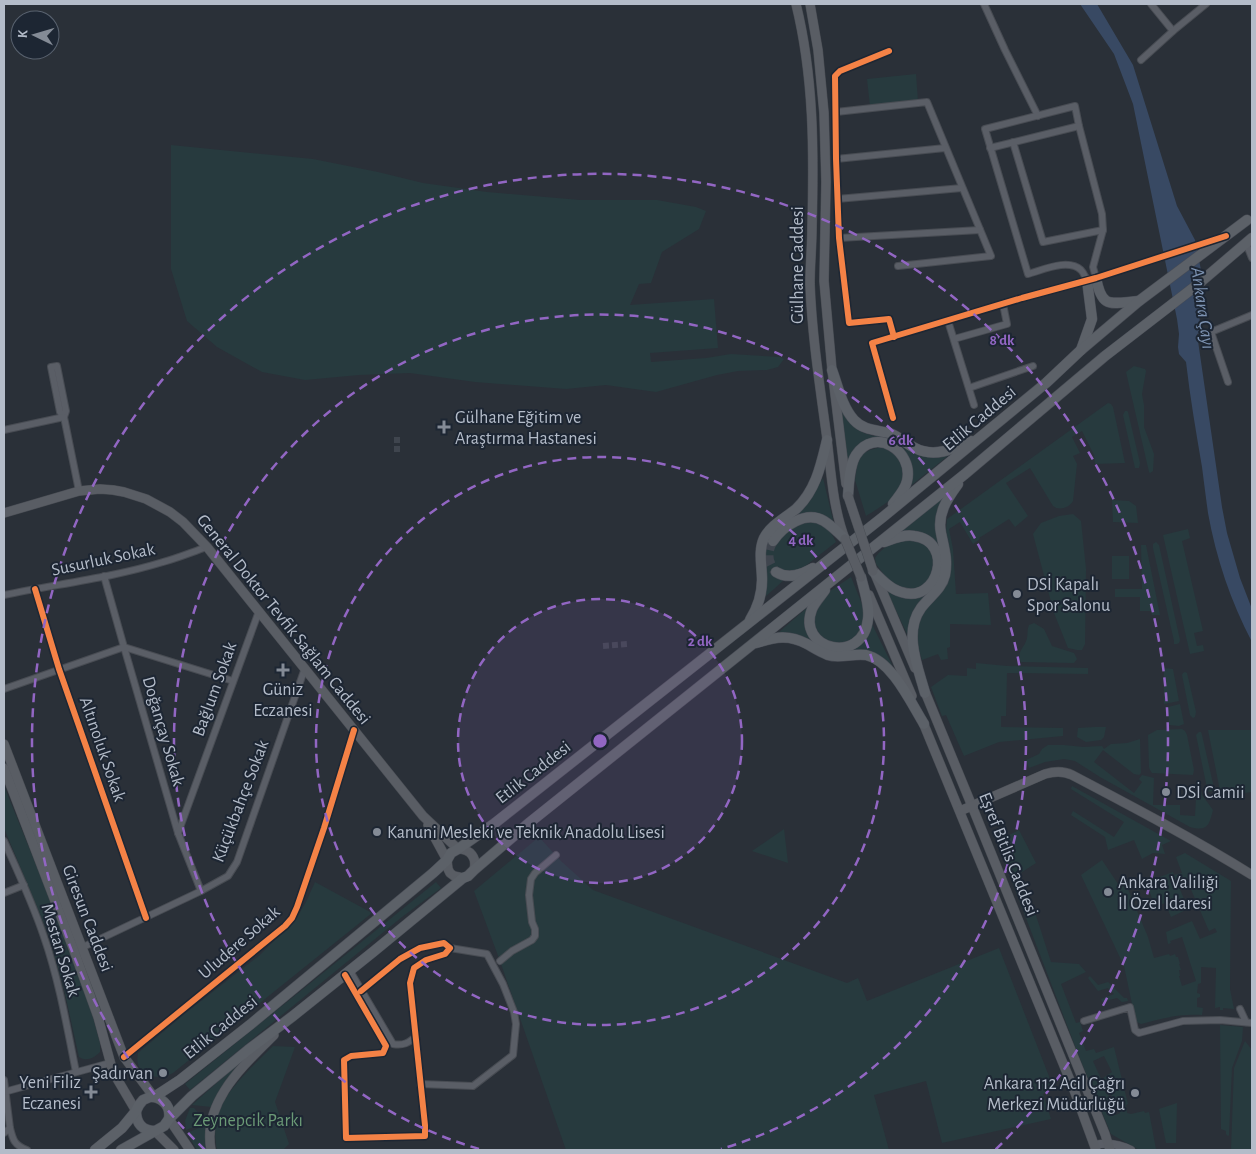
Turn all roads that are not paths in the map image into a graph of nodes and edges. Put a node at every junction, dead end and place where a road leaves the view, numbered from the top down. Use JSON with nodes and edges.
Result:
{"nodes":[{"id":1,"x":796,"y":4,"type":"edge"},
{"id":2,"x":810,"y":4,"type":"edge"},
{"id":3,"x":984,"y":4,"type":"edge"},
{"id":4,"x":1151,"y":4,"type":"edge"},
{"id":5,"x":1206,"y":4,"type":"edge"},
{"id":6,"x":1173,"y":31,"type":"junction"},
{"id":7,"x":889,"y":51,"type":"dead end"},
{"id":8,"x":1141,"y":60,"type":"dead end"},
{"id":9,"x":836,"y":112,"type":"junction"},
{"id":10,"x":1038,"y":116,"type":"junction"},
{"id":11,"x":1079,"y":126,"type":"junction"},
{"id":12,"x":1013,"y":142,"type":"junction"},
{"id":13,"x":945,"y":148,"type":"junction"},
{"id":14,"x":990,"y":148,"type":"junction"},
{"id":15,"x":836,"y":158,"type":"junction"},
{"id":16,"x":962,"y":188,"type":"junction"},
{"id":17,"x":837,"y":198,"type":"junction"},
{"id":18,"x":1250,"y":218,"type":"edge"},
{"id":19,"x":980,"y":230,"type":"junction"},
{"id":20,"x":1103,"y":230,"type":"junction"},
{"id":21,"x":839,"y":238,"type":"junction"},
{"id":22,"x":1249,"y":241,"type":"edge"},
{"id":23,"x":1200,"y":250,"type":"junction"},
{"id":24,"x":1252,"y":258,"type":"edge"},
{"id":25,"x":898,"y":266,"type":"dead end"},
{"id":26,"x":1091,"y":279,"type":"junction"},
{"id":27,"x":1139,"y":301,"type":"junction"},
{"id":28,"x":1003,"y":304,"type":"junction"},
{"id":29,"x":1252,"y":315,"type":"edge"},
{"id":30,"x":948,"y":321,"type":"junction"},
{"id":31,"x":894,"y":337,"type":"junction"},
{"id":32,"x":954,"y":339,"type":"junction"},
{"id":33,"x":1081,"y":350,"type":"junction"},
{"id":34,"x":1033,"y":366,"type":"dead end"},
{"id":35,"x":832,"y":370,"type":"junction"},
{"id":36,"x":1228,"y":382,"type":"dead end"},
{"id":37,"x":969,"y":388,"type":"junction"},
{"id":38,"x":974,"y":404,"type":"dead end"},
{"id":39,"x":64,"y":417,"type":"junction"},
{"id":40,"x":893,"y":418,"type":"dead end"},
{"id":41,"x":4,"y":430,"type":"edge"},
{"id":42,"x":987,"y":433,"type":"junction"},
{"id":43,"x":827,"y":440,"type":"junction"},
{"id":44,"x":965,"y":474,"type":"junction"},
{"id":45,"x":79,"y":491,"type":"junction"},
{"id":46,"x":848,"y":496,"type":"junction"},
{"id":47,"x":4,"y":513,"type":"edge"},
{"id":48,"x":883,"y":517,"type":"junction"},
{"id":49,"x":836,"y":527,"type":"junction"},
{"id":50,"x":845,"y":539,"type":"joint"},
{"id":51,"x":773,"y":541,"type":"tunnel mouth"},
{"id":52,"x":878,"y":544,"type":"junction"},
{"id":53,"x":207,"y":547,"type":"junction"},
{"id":54,"x":836,"y":555,"type":"junction"},
{"id":55,"x":873,"y":571,"type":"junction"},
{"id":56,"x":776,"y":572,"type":"dead end"},
{"id":57,"x":839,"y":574,"type":"junction"},
{"id":58,"x":104,"y":576,"type":"junction"},
{"id":59,"x":861,"y":577,"type":"junction"},
{"id":60,"x":34,"y":589,"type":"junction"},
{"id":61,"x":4,"y":595,"type":"edge"},
{"id":62,"x":258,"y":611,"type":"junction"},
{"id":63,"x":747,"y":625,"type":"junction"},
{"id":64,"x":750,"y":645,"type":"junction"},
{"id":65,"x":124,"y":647,"type":"junction"},
{"id":66,"x":305,"y":668,"type":"junction"},
{"id":67,"x":59,"y":669,"type":"junction"},
{"id":68,"x":233,"y":681,"type":"junction"},
{"id":69,"x":4,"y":689,"type":"edge"},
{"id":70,"x":925,"y":693,"type":"junction"},
{"id":71,"x":924,"y":724,"type":"junction"},
{"id":72,"x":354,"y":730,"type":"junction"},
{"id":73,"x":4,"y":744,"type":"edge"},
{"id":74,"x":4,"y":768,"type":"edge"},
{"id":75,"x":972,"y":806,"type":"junction"},
{"id":76,"x":960,"y":810,"type":"junction"},
{"id":77,"x":423,"y":816,"type":"junction"},
{"id":78,"x":178,"y":834,"type":"junction"},
{"id":79,"x":4,"y":841,"type":"edge"},
{"id":80,"x":458,"y":849,"type":"junction"},
{"id":81,"x":556,"y":855,"type":"dead end"},
{"id":82,"x":447,"y":860,"type":"junction"},
{"id":83,"x":474,"y":870,"type":"junction"},
{"id":84,"x":1252,"y":876,"type":"edge"},
{"id":85,"x":463,"y":878,"type":"junction"},
{"id":86,"x":24,"y":885,"type":"junction"},
{"id":87,"x":201,"y":891,"type":"junction"},
{"id":88,"x":4,"y":893,"type":"edge"},
{"id":89,"x":146,"y":918,"type":"junction"},
{"id":90,"x":81,"y":948,"type":"junction"},
{"id":91,"x":450,"y":948,"type":"junction"},
{"id":92,"x":500,"y":961,"type":"dead end"},
{"id":93,"x":347,"y":973,"type":"junction"},
{"id":94,"x":361,"y":990,"type":"junction"},
{"id":95,"x":1240,"y":1009,"type":"dead end"},
{"id":96,"x":293,"y":1016,"type":"junction"},
{"id":97,"x":1084,"y":1021,"type":"dead end"},
{"id":98,"x":1249,"y":1022,"type":"edge"},
{"id":99,"x":416,"y":1036,"type":"junction"},
{"id":100,"x":124,"y":1058,"type":"junction"},
{"id":101,"x":110,"y":1063,"type":"junction"},
{"id":102,"x":76,"y":1072,"type":"junction"},
{"id":103,"x":4,"y":1080,"type":"edge"},
{"id":104,"x":420,"y":1084,"type":"junction"},
{"id":105,"x":5,"y":1091,"type":"edge"},
{"id":106,"x":154,"y":1097,"type":"junction"},
{"id":107,"x":136,"y":1111,"type":"junction"},
{"id":108,"x":169,"y":1119,"type":"junction"},
{"id":109,"x":10,"y":1128,"type":"junction"},
{"id":110,"x":155,"y":1131,"type":"junction"},
{"id":111,"x":4,"y":1133,"type":"edge"},
{"id":112,"x":1109,"y":1147,"type":"edge"},
{"id":113,"x":1096,"y":1148,"type":"edge"},
{"id":114,"x":27,"y":1150,"type":"edge"},
{"id":115,"x":95,"y":1150,"type":"edge"},
{"id":116,"x":121,"y":1150,"type":"edge"},
{"id":117,"x":174,"y":1150,"type":"edge"},
{"id":118,"x":190,"y":1150,"type":"edge"},
{"id":119,"x":211,"y":1150,"type":"edge"},
{"id":120,"x":1131,"y":1150,"type":"edge"}],
"edges":[{"from":1,"to":43,"type":"main road","name":"Gülhane Caddesi"},
{"from":2,"to":35,"type":"main road","name":"Gülhane Caddesi"},
{"from":3,"to":10,"type":"street"},
{"from":4,"to":6,"type":"street"},
{"from":5,"to":6,"type":"street"},
{"from":6,"to":8,"type":"street"},
{"from":7,"to":9,"type":"street"},
{"from":9,"to":13,"type":"street"},
{"from":9,"to":15,"type":"street"},
{"from":10,"to":11,"type":"street"},
{"from":10,"to":14,"type":"street"},
{"from":11,"to":12,"type":"street"},
{"from":11,"to":20,"type":"street"},
{"from":12,"to":14,"type":"street"},
{"from":12,"to":20,"type":"street"},
{"from":13,"to":15,"type":"street"},
{"from":13,"to":16,"type":"street"},
{"from":14,"to":26,"type":"street"},
{"from":15,"to":17,"type":"street"},
{"from":16,"to":17,"type":"street"},
{"from":16,"to":19,"type":"street"},
{"from":17,"to":21,"type":"street"},
{"from":18,"to":23,"type":"main road"},
{"from":19,"to":21,"type":"street"},
{"from":19,"to":25,"type":"street"},
{"from":20,"to":26,"type":"street"},
{"from":21,"to":31,"type":"street"},
{"from":22,"to":24,"type":"street"},
{"from":22,"to":44,"type":"main road","name":"Etlik Caddesi"},
{"from":23,"to":26,"type":"street"},
{"from":23,"to":27,"type":"main road","name":"Etlik Caddesi"},
{"from":26,"to":27,"type":"main road"},
{"from":26,"to":28,"type":"street"},
{"from":26,"to":33,"type":"main road"},
{"from":27,"to":33,"type":"main road","name":"Etlik Caddesi"},
{"from":28,"to":30,"type":"street"},
{"from":28,"to":32,"type":"street"},
{"from":29,"to":36,"type":"street"},
{"from":30,"to":31,"type":"street"},
{"from":30,"to":32,"type":"street"},
{"from":31,"to":40,"type":"street"},
{"from":32,"to":37,"type":"street"},
{"from":33,"to":42,"type":"main road","name":"Etlik Caddesi"},
{"from":34,"to":37,"type":"street"},
{"from":35,"to":42,"type":"main road"},
{"from":35,"to":46,"type":"main road","name":"Gülhane Caddesi"},
{"from":37,"to":38,"type":"street"},
{"from":39,"to":39,"type":"street"},
{"from":39,"to":41,"type":"street"},
{"from":39,"to":45,"type":"street"},
{"from":42,"to":48,"type":"main road","name":"Etlik Caddesi"},
{"from":43,"to":49,"type":"main road","name":"Gülhane Caddesi"},
{"from":43,"to":63,"type":"main road"},
{"from":44,"to":52,"type":"main road","name":"Etlik Caddesi"},
{"from":44,"to":70,"type":"main road"},
{"from":45,"to":47,"type":"main road","name":"General Doktor Tevfik Sağlam Caddesi"},
{"from":45,"to":53,"type":"main road","name":"General Doktor Tevfik Sağlam Caddesi"},
{"from":46,"to":48,"type":"main road"},
{"from":46,"to":55,"type":"main road","name":"Gülhane Caddesi","bridge":true},
{"from":48,"to":54,"type":"main road","name":"Etlik Caddesi"},
{"from":49,"to":50,"type":"main road"},
{"from":49,"to":51,"type":"main road"},
{"from":50,"to":59,"type":"main road","name":"Eşref Bitlis Caddesi","bridge":true},
{"from":52,"to":55,"type":"main road"},
{"from":52,"to":57,"type":"main road","name":"Etlik Caddesi"},
{"from":53,"to":58,"type":"street","name":"Susurluk Sokak"},
{"from":53,"to":62,"type":"main road","name":"General Doktor Tevfik Sağlam Caddesi"},
{"from":54,"to":56,"type":"main road"},
{"from":54,"to":63,"type":"main road","name":"Etlik Caddesi"},
{"from":55,"to":70,"type":"main road","name":"Eşref Bitlis Caddesi"},
{"from":57,"to":59,"type":"main road"},
{"from":57,"to":64,"type":"main road","name":"Etlik Caddesi"},
{"from":58,"to":60,"type":"street","name":"Susurluk Sokak"},
{"from":58,"to":65,"type":"street","name":"Doğançay Sokak"},
{"from":59,"to":71,"type":"main road","name":"Eşref Bitlis Caddesi"},
{"from":60,"to":61,"type":"street","name":"Susurluk Sokak"},
{"from":60,"to":67,"type":"street","name":"Altınoluk Sokak"},
{"from":62,"to":66,"type":"main road","name":"General Doktor Tevfik Sağlam Caddesi"},
{"from":62,"to":68,"type":"street","name":"Bağlum Sokak"},
{"from":63,"to":80,"type":"main road","name":"Etlik Caddesi"},
{"from":64,"to":71,"type":"main road"},
{"from":64,"to":83,"type":"main road","name":"Etlik Caddesi"},
{"from":65,"to":67,"type":"street"},
{"from":65,"to":68,"type":"street"},
{"from":65,"to":78,"type":"street","name":"Doğançay Sokak"},
{"from":66,"to":72,"type":"main road","name":"General Doktor Tevfik Sağlam Caddesi"},
{"from":66,"to":87,"type":"street","name":"Küçükbahçe Sokak"},
{"from":67,"to":69,"type":"street"},
{"from":67,"to":89,"type":"street","name":"Altınoluk Sokak"},
{"from":68,"to":78,"type":"street","name":"Bağlum Sokak"},
{"from":70,"to":75,"type":"main road","name":"Eşref Bitlis Caddesi"},
{"from":71,"to":76,"type":"main road","name":"Eşref Bitlis Caddesi"},
{"from":72,"to":77,"type":"main road","name":"General Doktor Tevfik Sağlam Caddesi"},
{"from":72,"to":100,"type":"street","name":"Uludere Sokak"},
{"from":73,"to":90,"type":"main road","name":"Giresun Caddesi"},
{"from":74,"to":101,"type":"main road","name":"Giresun Caddesi"},
{"from":75,"to":76,"type":"main road"},
{"from":75,"to":84,"type":"main road"},
{"from":75,"to":112,"type":"main road","name":"Eşref Bitlis Caddesi"},
{"from":76,"to":113,"type":"main road","name":"Eşref Bitlis Caddesi"},
{"from":77,"to":80,"type":"main road","name":"General Doktor Tevfik Sağlam Caddesi"},
{"from":77,"to":82,"type":"main road","name":"General Doktor Tevfik Sağlam Caddesi"},
{"from":78,"to":87,"type":"street","name":"Doğançay Sokak"},
{"from":79,"to":86,"type":"street","name":"Mestan Sokak"},
{"from":80,"to":82,"type":"main road","name":"Etlik Caddesi"},
{"from":80,"to":83,"type":"main road"},
{"from":81,"to":92,"type":"street"},
{"from":82,"to":85,"type":"main road"},
{"from":82,"to":106,"type":"main road","name":"Etlik Caddesi"},
{"from":83,"to":85,"type":"main road","name":"Etlik Caddesi"},
{"from":85,"to":93,"type":"main road","name":"Etlik Caddesi"},
{"from":86,"to":88,"type":"street"},
{"from":86,"to":102,"type":"street","name":"Mestan Sokak"},
{"from":87,"to":89,"type":"street","name":"Küçükbahçe Sokak"},
{"from":89,"to":90,"type":"street","name":"Küçükbahçe Sokak"},
{"from":90,"to":100,"type":"main road","name":"Giresun Caddesi"},
{"from":91,"to":94,"type":"street"},
{"from":91,"to":99,"type":"street"},
{"from":91,"to":104,"type":"street"},
{"from":93,"to":94,"type":"street"},
{"from":93,"to":96,"type":"main road","name":"Etlik Caddesi"},
{"from":93,"to":104,"type":"street"},
{"from":94,"to":99,"type":"street"},
{"from":95,"to":98,"type":"street"},
{"from":96,"to":108,"type":"main road","name":"Etlik Caddesi"},
{"from":96,"to":119,"type":"main road"},
{"from":97,"to":98,"type":"street"},
{"from":99,"to":104,"type":"street"},
{"from":100,"to":106,"type":"main road","name":"Giresun Caddesi"},
{"from":101,"to":102,"type":"street"},
{"from":101,"to":107,"type":"main road","name":"Giresun Caddesi"},
{"from":102,"to":105,"type":"street"},
{"from":103,"to":105,"type":"street"},
{"from":105,"to":109,"type":"street"},
{"from":106,"to":107,"type":"main road","name":"Etlik Caddesi"},
{"from":106,"to":108,"type":"main road"},
{"from":107,"to":110,"type":"main road"},
{"from":107,"to":115,"type":"main road","name":"Etlik Caddesi"},
{"from":108,"to":110,"type":"main road","name":"Etlik Caddesi"},
{"from":108,"to":118,"type":"main road"},
{"from":109,"to":111,"type":"street"},
{"from":109,"to":114,"type":"street"},
{"from":110,"to":116,"type":"main road","name":"Etlik Caddesi"},
{"from":110,"to":117,"type":"main road"},
{"from":112,"to":113,"type":"street"},
{"from":112,"to":120,"type":"street"}]}
